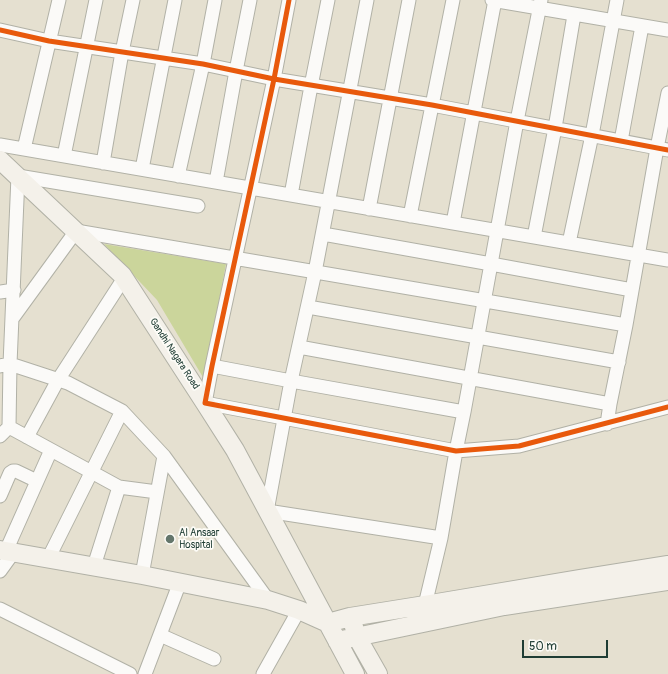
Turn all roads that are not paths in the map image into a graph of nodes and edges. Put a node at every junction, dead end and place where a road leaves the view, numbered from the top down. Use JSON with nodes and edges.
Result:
{"nodes":[{"id":1,"x":58,"y":0,"type":"edge"},
{"id":2,"x":96,"y":0,"type":"edge"},
{"id":3,"x":133,"y":0,"type":"edge"},
{"id":4,"x":175,"y":0,"type":"edge"},
{"id":5,"x":215,"y":0,"type":"edge"},
{"id":6,"x":250,"y":0,"type":"edge"},
{"id":7,"x":289,"y":0,"type":"edge"},
{"id":8,"x":328,"y":0,"type":"edge"},
{"id":9,"x":367,"y":0,"type":"edge"},
{"id":10,"x":409,"y":0,"type":"edge"},
{"id":11,"x":453,"y":0,"type":"edge"},
{"id":12,"x":494,"y":0,"type":"edge"},
{"id":13,"x":618,"y":0,"type":"edge"},
{"id":14,"x":540,"y":4,"type":"edge"},
{"id":15,"x":574,"y":15,"type":"junction"},
{"id":16,"x":613,"y":21,"type":"junction"},
{"id":17,"x":642,"y":26,"type":"junction"},
{"id":18,"x":0,"y":30,"type":"edge"},
{"id":19,"x":668,"y":30,"type":"edge"},
{"id":20,"x":49,"y":41,"type":"junction"},
{"id":21,"x":86,"y":46,"type":"junction"},
{"id":22,"x":122,"y":52,"type":"junction"},
{"id":23,"x":163,"y":58,"type":"junction"},
{"id":24,"x":203,"y":64,"type":"junction"},
{"id":25,"x":236,"y":71,"type":"junction"},
{"id":26,"x":274,"y":79,"type":"junction"},
{"id":27,"x":311,"y":85,"type":"junction"},
{"id":28,"x":350,"y":91,"type":"junction"},
{"id":29,"x":668,"y":93,"type":"edge"},
{"id":30,"x":390,"y":98,"type":"junction"},
{"id":31,"x":432,"y":105,"type":"junction"},
{"id":32,"x":474,"y":113,"type":"junction"},
{"id":33,"x":517,"y":121,"type":"junction"},
{"id":34,"x":555,"y":128,"type":"junction"},
{"id":35,"x":592,"y":135,"type":"junction"},
{"id":36,"x":622,"y":141,"type":"junction"},
{"id":37,"x":0,"y":145,"type":"edge"},
{"id":38,"x":24,"y":149,"type":"junction"},
{"id":39,"x":662,"y":149,"type":"edge"},
{"id":40,"x":64,"y":156,"type":"junction"},
{"id":41,"x":0,"y":160,"type":"edge"},
{"id":42,"x":103,"y":163,"type":"junction"},
{"id":43,"x":142,"y":170,"type":"junction"},
{"id":44,"x":18,"y":176,"type":"junction"},
{"id":45,"x":178,"y":176,"type":"junction"},
{"id":46,"x":216,"y":182,"type":"junction"},
{"id":47,"x":251,"y":188,"type":"junction"},
{"id":48,"x":291,"y":195,"type":"junction"},
{"id":49,"x":329,"y":202,"type":"junction"},
{"id":50,"x":198,"y":206,"type":"dead end"},
{"id":51,"x":369,"y":209,"type":"junction"},
{"id":52,"x":410,"y":216,"type":"junction"},
{"id":53,"x":453,"y":223,"type":"junction"},
{"id":54,"x":76,"y":231,"type":"junction"},
{"id":55,"x":497,"y":231,"type":"junction"},
{"id":56,"x":322,"y":234,"type":"junction"},
{"id":57,"x":534,"y":237,"type":"junction"},
{"id":58,"x":569,"y":243,"type":"junction"},
{"id":59,"x":638,"y":255,"type":"junction"},
{"id":60,"x":236,"y":258,"type":"junction"},
{"id":61,"x":668,"y":260,"type":"edge"},
{"id":62,"x":491,"y":264,"type":"junction"},
{"id":63,"x":316,"y":272,"type":"junction"},
{"id":64,"x":124,"y":278,"type":"junction"},
{"id":65,"x":14,"y":290,"type":"junction"},
{"id":66,"x":632,"y":290,"type":"junction"},
{"id":67,"x":0,"y":292,"type":"edge"},
{"id":68,"x":484,"y":301,"type":"junction"},
{"id":69,"x":308,"y":307,"type":"junction"},
{"id":70,"x":8,"y":323,"type":"edge"},
{"id":71,"x":626,"y":325,"type":"junction"},
{"id":72,"x":478,"y":337,"type":"junction"},
{"id":73,"x":299,"y":347,"type":"junction"},
{"id":74,"x":619,"y":362,"type":"junction"},
{"id":75,"x":5,"y":366,"type":"edge"},
{"id":76,"x":212,"y":366,"type":"junction"},
{"id":77,"x":470,"y":378,"type":"junction"},
{"id":78,"x":58,"y":380,"type":"junction"},
{"id":79,"x":291,"y":381,"type":"junction"},
{"id":80,"x":206,"y":403,"type":"junction"},
{"id":81,"x":610,"y":404,"type":"junction"},
{"id":82,"x":668,"y":407,"type":"edge"},
{"id":83,"x":122,"y":411,"type":"junction"},
{"id":84,"x":464,"y":412,"type":"junction"},
{"id":85,"x":284,"y":418,"type":"junction"},
{"id":86,"x":607,"y":424,"type":"junction"},
{"id":87,"x":4,"y":432,"type":"edge"},
{"id":88,"x":27,"y":437,"type":"junction"},
{"id":89,"x":51,"y":450,"type":"junction"},
{"id":90,"x":456,"y":451,"type":"junction"},
{"id":91,"x":164,"y":456,"type":"junction"},
{"id":92,"x":92,"y":472,"type":"junction"},
{"id":93,"x":37,"y":481,"type":"junction"},
{"id":94,"x":119,"y":487,"type":"junction"},
{"id":95,"x":157,"y":492,"type":"junction"},
{"id":96,"x":0,"y":496,"type":"edge"},
{"id":97,"x":267,"y":511,"type":"junction"},
{"id":98,"x":441,"y":538,"type":"junction"},
{"id":99,"x":6,"y":551,"type":"edge"},
{"id":100,"x":48,"y":559,"type":"junction"},
{"id":101,"x":668,"y":564,"type":"edge"},
{"id":102,"x":94,"y":566,"type":"junction"},
{"id":103,"x":0,"y":571,"type":"edge"},
{"id":104,"x":142,"y":575,"type":"junction"},
{"id":105,"x":668,"y":581,"type":"edge"},
{"id":106,"x":180,"y":582,"type":"junction"},
{"id":107,"x":268,"y":600,"type":"junction"},
{"id":108,"x":425,"y":605,"type":"junction"},
{"id":109,"x":0,"y":609,"type":"edge"},
{"id":110,"x":299,"y":610,"type":"junction"},
{"id":111,"x":350,"y":617,"type":"junction"},
{"id":112,"x":328,"y":623,"type":"junction"},
{"id":113,"x":160,"y":635,"type":"junction"},
{"id":114,"x":357,"y":637,"type":"junction"},
{"id":115,"x":337,"y":640,"type":"junction"},
{"id":116,"x":214,"y":659,"type":"dead end"},
{"id":117,"x":130,"y":674,"type":"edge"},
{"id":118,"x":145,"y":674,"type":"edge"},
{"id":119,"x":264,"y":674,"type":"edge"},
{"id":120,"x":355,"y":674,"type":"edge"},
{"id":121,"x":378,"y":674,"type":"edge"}],
"edges":[{"from":1,"to":20,"type":"street"},
{"from":2,"to":21,"type":"street"},
{"from":3,"to":22,"type":"street"},
{"from":4,"to":23,"type":"street"},
{"from":5,"to":24,"type":"street"},
{"from":6,"to":25,"type":"street"},
{"from":7,"to":26,"type":"street"},
{"from":8,"to":27,"type":"street"},
{"from":9,"to":28,"type":"street"},
{"from":10,"to":30,"type":"street"},
{"from":11,"to":31,"type":"street"},
{"from":12,"to":14,"type":"street"},
{"from":12,"to":32,"type":"street"},
{"from":13,"to":16,"type":"street"},
{"from":14,"to":15,"type":"street"},
{"from":14,"to":33,"type":"street"},
{"from":15,"to":16,"type":"street"},
{"from":15,"to":34,"type":"street"},
{"from":16,"to":17,"type":"street"},
{"from":16,"to":35,"type":"street"},
{"from":17,"to":19,"type":"street"},
{"from":17,"to":36,"type":"street"},
{"from":18,"to":20,"type":"street"},
{"from":20,"to":21,"type":"street"},
{"from":20,"to":38,"type":"street"},
{"from":21,"to":22,"type":"street"},
{"from":21,"to":40,"type":"street"},
{"from":22,"to":23,"type":"street"},
{"from":22,"to":42,"type":"street"},
{"from":23,"to":24,"type":"street"},
{"from":23,"to":43,"type":"street"},
{"from":24,"to":25,"type":"street"},
{"from":24,"to":45,"type":"street"},
{"from":25,"to":26,"type":"street"},
{"from":25,"to":46,"type":"street"},
{"from":26,"to":27,"type":"street"},
{"from":26,"to":47,"type":"street"},
{"from":27,"to":28,"type":"street"},
{"from":27,"to":48,"type":"street"},
{"from":28,"to":30,"type":"street"},
{"from":28,"to":49,"type":"street"},
{"from":29,"to":39,"type":"street"},
{"from":30,"to":31,"type":"street"},
{"from":30,"to":51,"type":"street"},
{"from":31,"to":32,"type":"street"},
{"from":31,"to":52,"type":"street"},
{"from":32,"to":33,"type":"street"},
{"from":32,"to":53,"type":"street"},
{"from":33,"to":34,"type":"street"},
{"from":33,"to":55,"type":"street"},
{"from":34,"to":35,"type":"street"},
{"from":34,"to":57,"type":"street"},
{"from":35,"to":36,"type":"street"},
{"from":35,"to":58,"type":"street"},
{"from":36,"to":39,"type":"street"},
{"from":37,"to":38,"type":"street"},
{"from":38,"to":40,"type":"street"},
{"from":39,"to":59,"type":"street"},
{"from":40,"to":42,"type":"street"},
{"from":41,"to":44,"type":"main road","name":"Gandhi Nagara Road"},
{"from":42,"to":43,"type":"street"},
{"from":43,"to":45,"type":"street"},
{"from":44,"to":50,"type":"street"},
{"from":44,"to":54,"type":"main road","name":"Gandhi Nagara Road"},
{"from":44,"to":65,"type":"street"},
{"from":45,"to":46,"type":"street"},
{"from":46,"to":47,"type":"street"},
{"from":47,"to":48,"type":"street"},
{"from":47,"to":60,"type":"street"},
{"from":48,"to":49,"type":"street"},
{"from":49,"to":51,"type":"street"},
{"from":49,"to":56,"type":"street"},
{"from":51,"to":52,"type":"street"},
{"from":52,"to":53,"type":"street"},
{"from":53,"to":55,"type":"street"},
{"from":54,"to":60,"type":"street"},
{"from":54,"to":64,"type":"main road","name":"Gandhi Nagara Road"},
{"from":54,"to":70,"type":"street"},
{"from":55,"to":57,"type":"street"},
{"from":55,"to":62,"type":"street"},
{"from":56,"to":62,"type":"street"},
{"from":56,"to":63,"type":"street"},
{"from":57,"to":58,"type":"street"},
{"from":58,"to":59,"type":"street"},
{"from":59,"to":61,"type":"street"},
{"from":59,"to":66,"type":"street"},
{"from":60,"to":63,"type":"street"},
{"from":60,"to":76,"type":"street"},
{"from":62,"to":66,"type":"street"},
{"from":62,"to":68,"type":"street"},
{"from":63,"to":68,"type":"street"},
{"from":63,"to":69,"type":"street"},
{"from":64,"to":78,"type":"street"},
{"from":64,"to":80,"type":"main road","name":"Gandhi Nagara Road"},
{"from":65,"to":67,"type":"street"},
{"from":65,"to":70,"type":"street"},
{"from":66,"to":71,"type":"street"},
{"from":68,"to":71,"type":"street"},
{"from":68,"to":72,"type":"street"},
{"from":69,"to":72,"type":"street"},
{"from":69,"to":73,"type":"street"},
{"from":70,"to":75,"type":"street"},
{"from":71,"to":74,"type":"street"},
{"from":72,"to":74,"type":"street"},
{"from":72,"to":77,"type":"street"},
{"from":73,"to":77,"type":"street"},
{"from":73,"to":79,"type":"street"},
{"from":74,"to":81,"type":"street"},
{"from":75,"to":78,"type":"street"},
{"from":75,"to":87,"type":"street"},
{"from":76,"to":79,"type":"street"},
{"from":76,"to":80,"type":"street"},
{"from":77,"to":81,"type":"street"},
{"from":77,"to":84,"type":"street"},
{"from":78,"to":83,"type":"street"},
{"from":78,"to":88,"type":"street"},
{"from":79,"to":84,"type":"street"},
{"from":79,"to":85,"type":"street"},
{"from":80,"to":85,"type":"street"},
{"from":80,"to":97,"type":"main road","name":"Gandhi Nagara Road"},
{"from":81,"to":86,"type":"street"},
{"from":82,"to":86,"type":"street"},
{"from":83,"to":91,"type":"street"},
{"from":83,"to":92,"type":"street"},
{"from":84,"to":90,"type":"street"},
{"from":85,"to":90,"type":"street"},
{"from":85,"to":97,"type":"street"},
{"from":86,"to":90,"type":"street"},
{"from":87,"to":88,"type":"street"},
{"from":88,"to":89,"type":"street"},
{"from":89,"to":92,"type":"street"},
{"from":89,"to":93,"type":"street"},
{"from":90,"to":98,"type":"street"},
{"from":91,"to":95,"type":"street"},
{"from":91,"to":107,"type":"street"},
{"from":92,"to":94,"type":"street"},
{"from":92,"to":100,"type":"street"},
{"from":93,"to":96,"type":"street"},
{"from":93,"to":99,"type":"street"},
{"from":94,"to":95,"type":"street"},
{"from":94,"to":102,"type":"street"},
{"from":95,"to":104,"type":"street"},
{"from":97,"to":98,"type":"street"},
{"from":97,"to":112,"type":"main road","name":"Gandhi Nagara Road"},
{"from":98,"to":108,"type":"street"},
{"from":99,"to":100,"type":"main road"},
{"from":99,"to":103,"type":"street"},
{"from":100,"to":102,"type":"main road"},
{"from":101,"to":108,"type":"main road"},
{"from":102,"to":104,"type":"main road"},
{"from":104,"to":106,"type":"main road"},
{"from":105,"to":114,"type":"main road"},
{"from":106,"to":107,"type":"main road"},
{"from":106,"to":113,"type":"street"},
{"from":107,"to":110,"type":"main road"},
{"from":108,"to":111,"type":"main road"},
{"from":109,"to":117,"type":"street"},
{"from":110,"to":112,"type":"main road"},
{"from":110,"to":119,"type":"street"},
{"from":111,"to":112,"type":"main road"},
{"from":111,"to":114,"type":"main road"},
{"from":112,"to":115,"type":"main road","name":"Gandhi Nagara Road"},
{"from":113,"to":116,"type":"street"},
{"from":113,"to":118,"type":"street"},
{"from":114,"to":115,"type":"main road"},
{"from":114,"to":121,"type":"main road"},
{"from":115,"to":120,"type":"main road","name":"Gandhi Nagara Road"}]}
